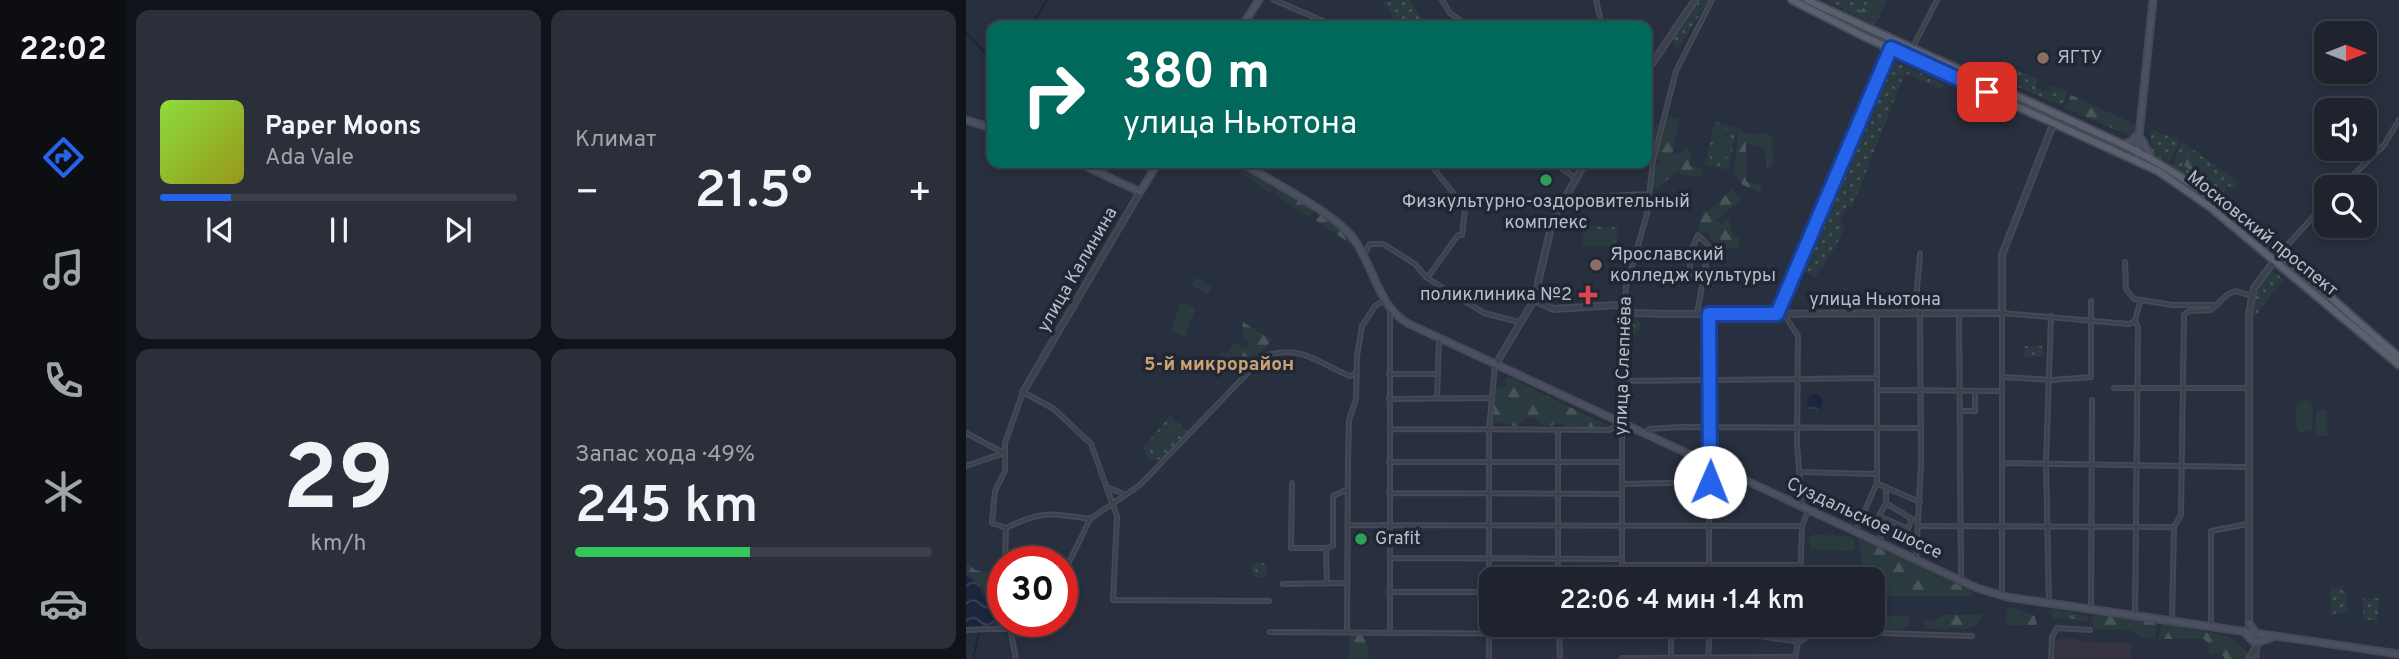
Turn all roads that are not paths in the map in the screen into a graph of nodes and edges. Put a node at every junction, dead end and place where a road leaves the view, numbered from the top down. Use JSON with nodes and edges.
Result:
{"nodes":[{"id":1,"x":1258,"y":0,"type":"edge"},
{"id":2,"x":1274,"y":0,"type":"edge"},
{"id":3,"x":1442,"y":0,"type":"edge"},
{"id":4,"x":1596,"y":0,"type":"edge"},
{"id":5,"x":1695,"y":0,"type":"edge"},
{"id":6,"x":1712,"y":0,"type":"edge"},
{"id":7,"x":1792,"y":0,"type":"edge"},
{"id":8,"x":1807,"y":0,"type":"edge"},
{"id":9,"x":1937,"y":0,"type":"edge"},
{"id":10,"x":2153,"y":0,"type":"edge"},
{"id":11,"x":1245,"y":21,"type":"edge"},
{"id":12,"x":1323,"y":21,"type":"edge"},
{"id":13,"x":1461,"y":21,"type":"edge"},
{"id":14,"x":1601,"y":21,"type":"edge"},
{"id":15,"x":1891,"y":48,"type":"junction"},
{"id":16,"x":1911,"y":50,"type":"junction"},
{"id":17,"x":1652,"y":64,"type":"edge"},
{"id":18,"x":966,"y":120,"type":"edge"},
{"id":19,"x":2399,"y":120,"type":"edge"},
{"id":20,"x":2054,"y":121,"type":"junction"},
{"id":21,"x":987,"y":126,"type":"edge"},
{"id":22,"x":2141,"y":130,"type":"junction"},
{"id":23,"x":2122,"y":144,"type":"junction"},
{"id":24,"x":2137,"y":155,"type":"junction"},
{"id":25,"x":2153,"y":160,"type":"junction"},
{"id":26,"x":1090,"y":168,"type":"edge"},
{"id":27,"x":1155,"y":168,"type":"edge"},
{"id":28,"x":1250,"y":168,"type":"edge"},
{"id":29,"x":1433,"y":168,"type":"edge"},
{"id":30,"x":1561,"y":168,"type":"edge"},
{"id":31,"x":1582,"y":168,"type":"edge"},
{"id":32,"x":2353,"y":175,"type":"edge"},
{"id":33,"x":1575,"y":178,"type":"junction"},
{"id":34,"x":1140,"y":192,"type":"junction"},
{"id":35,"x":1647,"y":194,"type":"junction"},
{"id":36,"x":1563,"y":199,"type":"junction"},
{"id":37,"x":2314,"y":216,"type":"edge"},
{"id":38,"x":1920,"y":254,"type":"dead end"},
{"id":39,"x":1363,"y":255,"type":"junction"},
{"id":40,"x":2277,"y":257,"type":"junction"},
{"id":41,"x":2125,"y":262,"type":"dead end"},
{"id":42,"x":1690,"y":277,"type":"dead end"},
{"id":43,"x":1427,"y":278,"type":"junction"},
{"id":44,"x":2251,"y":296,"type":"junction"},
{"id":45,"x":1385,"y":300,"type":"junction"},
{"id":46,"x":1534,"y":300,"type":"junction"},
{"id":47,"x":2091,"y":301,"type":"dead end"},
{"id":48,"x":2140,"y":302,"type":"junction"},
{"id":49,"x":2217,"y":305,"type":"junction"},
{"id":50,"x":1624,"y":308,"type":"junction"},
{"id":51,"x":1390,"y":309,"type":"junction"},
{"id":52,"x":1917,"y":313,"type":"junction"},
{"id":53,"x":1959,"y":313,"type":"junction"},
{"id":54,"x":2002,"y":313,"type":"junction"},
{"id":55,"x":1697,"y":314,"type":"junction"},
{"id":56,"x":1709,"y":314,"type":"junction"},
{"id":57,"x":1777,"y":314,"type":"junction"},
{"id":58,"x":1784,"y":314,"type":"junction"},
{"id":59,"x":1877,"y":314,"type":"junction"},
{"id":60,"x":2051,"y":316,"type":"junction"},
{"id":61,"x":2092,"y":319,"type":"junction"},
{"id":62,"x":2135,"y":321,"type":"junction"},
{"id":63,"x":1519,"y":323,"type":"junction"},
{"id":64,"x":1439,"y":338,"type":"junction"},
{"id":65,"x":2399,"y":357,"type":"edge"},
{"id":66,"x":1495,"y":365,"type":"junction"},
{"id":67,"x":2399,"y":365,"type":"edge"},
{"id":68,"x":1355,"y":373,"type":"junction"},
{"id":69,"x":1389,"y":374,"type":"junction"},
{"id":70,"x":1438,"y":374,"type":"junction"},
{"id":71,"x":2003,"y":377,"type":"junction"},
{"id":72,"x":2048,"y":377,"type":"junction"},
{"id":73,"x":1877,"y":378,"type":"junction"},
{"id":74,"x":1798,"y":379,"type":"junction"},
{"id":75,"x":1710,"y":380,"type":"junction"},
{"id":76,"x":2139,"y":380,"type":"junction"},
{"id":77,"x":1623,"y":381,"type":"junction"},
{"id":78,"x":2113,"y":388,"type":"dead end"},
{"id":79,"x":2145,"y":388,"type":"junction"},
{"id":80,"x":2184,"y":388,"type":"junction"},
{"id":81,"x":2248,"y":388,"type":"junction"},
{"id":82,"x":2137,"y":389,"type":"junction"},
{"id":83,"x":1877,"y":390,"type":"junction"},
{"id":84,"x":1959,"y":390,"type":"junction"},
{"id":85,"x":1922,"y":391,"type":"junction"},
{"id":86,"x":1975,"y":391,"type":"junction"},
{"id":87,"x":2002,"y":391,"type":"junction"},
{"id":88,"x":1023,"y":392,"type":"junction"},
{"id":89,"x":1490,"y":398,"type":"junction"},
{"id":90,"x":1389,"y":399,"type":"junction"},
{"id":91,"x":1437,"y":399,"type":"junction"},
{"id":92,"x":2092,"y":400,"type":"dead end"},
{"id":93,"x":1960,"y":411,"type":"junction"},
{"id":94,"x":1622,"y":422,"type":"junction"},
{"id":95,"x":1711,"y":426,"type":"junction"},
{"id":96,"x":1797,"y":426,"type":"junction"},
{"id":97,"x":1877,"y":426,"type":"junction"},
{"id":98,"x":1921,"y":428,"type":"junction"},
{"id":99,"x":1389,"y":429,"type":"junction"},
{"id":100,"x":1489,"y":429,"type":"junction"},
{"id":101,"x":1558,"y":430,"type":"junction"},
{"id":102,"x":966,"y":433,"type":"edge"},
{"id":103,"x":1646,"y":434,"type":"junction"},
{"id":104,"x":1004,"y":453,"type":"junction"},
{"id":105,"x":1389,"y":462,"type":"junction"},
{"id":106,"x":1558,"y":462,"type":"junction"},
{"id":107,"x":1622,"y":462,"type":"junction"},
{"id":108,"x":1488,"y":463,"type":"junction"},
{"id":109,"x":2002,"y":463,"type":"junction"},
{"id":110,"x":2046,"y":463,"type":"junction"},
{"id":111,"x":2136,"y":463,"type":"junction"},
{"id":112,"x":1711,"y":464,"type":"junction"},
{"id":113,"x":2092,"y":464,"type":"junction"},
{"id":114,"x":2181,"y":464,"type":"junction"},
{"id":115,"x":966,"y":466,"type":"edge"},
{"id":116,"x":2248,"y":467,"type":"junction"},
{"id":117,"x":1801,"y":472,"type":"junction"},
{"id":118,"x":1877,"y":474,"type":"junction"},
{"id":119,"x":1710,"y":482,"type":"junction"},
{"id":120,"x":1292,"y":483,"type":"dead end"},
{"id":121,"x":1622,"y":484,"type":"junction"},
{"id":122,"x":1877,"y":484,"type":"junction"},
{"id":123,"x":1106,"y":486,"type":"junction"},
{"id":124,"x":1886,"y":487,"type":"junction"},
{"id":125,"x":1348,"y":489,"type":"junction"},
{"id":126,"x":1488,"y":492,"type":"junction"},
{"id":127,"x":1389,"y":493,"type":"junction"},
{"id":128,"x":1558,"y":493,"type":"junction"},
{"id":129,"x":1124,"y":494,"type":"junction"},
{"id":130,"x":1622,"y":494,"type":"junction"},
{"id":131,"x":1112,"y":502,"type":"junction"},
{"id":132,"x":1920,"y":502,"type":"junction"},
{"id":133,"x":1886,"y":503,"type":"junction"},
{"id":134,"x":1802,"y":505,"type":"junction"},
{"id":135,"x":1809,"y":508,"type":"junction"},
{"id":136,"x":1090,"y":519,"type":"junction"},
{"id":137,"x":1912,"y":519,"type":"junction"},
{"id":138,"x":1888,"y":520,"type":"junction"},
{"id":139,"x":1710,"y":524,"type":"junction"},
{"id":140,"x":1920,"y":524,"type":"junction"},
{"id":141,"x":2248,"y":524,"type":"junction"},
{"id":142,"x":1348,"y":525,"type":"junction"},
{"id":143,"x":1389,"y":525,"type":"junction"},
{"id":144,"x":1489,"y":525,"type":"junction"},
{"id":145,"x":1558,"y":525,"type":"junction"},
{"id":146,"x":1961,"y":525,"type":"junction"},
{"id":147,"x":1623,"y":526,"type":"junction"},
{"id":148,"x":1802,"y":526,"type":"junction"},
{"id":149,"x":2003,"y":526,"type":"junction"},
{"id":150,"x":2046,"y":526,"type":"junction"},
{"id":151,"x":2136,"y":526,"type":"junction"},
{"id":152,"x":2092,"y":527,"type":"junction"},
{"id":153,"x":2174,"y":527,"type":"junction"},
{"id":154,"x":1006,"y":528,"type":"junction"},
{"id":155,"x":1856,"y":530,"type":"junction"},
{"id":156,"x":1879,"y":541,"type":"junction"},
{"id":157,"x":1005,"y":546,"type":"edge"},
{"id":158,"x":1077,"y":546,"type":"edge"},
{"id":159,"x":1326,"y":548,"type":"junction"},
{"id":160,"x":1389,"y":558,"type":"junction"},
{"id":161,"x":1559,"y":558,"type":"junction"},
{"id":162,"x":1488,"y":559,"type":"junction"},
{"id":163,"x":1622,"y":559,"type":"junction"},
{"id":164,"x":1916,"y":559,"type":"junction"},
{"id":165,"x":1622,"y":565,"type":"joint"},
{"id":166,"x":1668,"y":565,"type":"joint"},
{"id":167,"x":1799,"y":565,"type":"joint"},
{"id":168,"x":1709,"y":566,"type":"junction"},
{"id":169,"x":1488,"y":567,"type":"edge"},
{"id":170,"x":1559,"y":567,"type":"edge"},
{"id":171,"x":1961,"y":580,"type":"junction"},
{"id":172,"x":1347,"y":583,"type":"junction"},
{"id":173,"x":1283,"y":584,"type":"dead end"},
{"id":174,"x":1326,"y":584,"type":"junction"},
{"id":175,"x":1389,"y":592,"type":"junction"},
{"id":176,"x":1479,"y":592,"type":"edge"},
{"id":177,"x":2002,"y":596,"type":"junction"},
{"id":178,"x":1269,"y":601,"type":"dead end"},
{"id":179,"x":2049,"y":603,"type":"junction"},
{"id":180,"x":2091,"y":609,"type":"junction"},
{"id":181,"x":2135,"y":616,"type":"junction"},
{"id":182,"x":2172,"y":621,"type":"junction"},
{"id":183,"x":2249,"y":623,"type":"joint"},
{"id":184,"x":2211,"y":627,"type":"junction"},
{"id":185,"x":987,"y":629,"type":"edge"},
{"id":186,"x":966,"y":630,"type":"edge"},
{"id":187,"x":2090,"y":630,"type":"dead end"},
{"id":188,"x":1270,"y":632,"type":"dead end"},
{"id":189,"x":1347,"y":633,"type":"junction"},
{"id":190,"x":1479,"y":633,"type":"edge"},
{"id":191,"x":1885,"y":633,"type":"edge"},
{"id":192,"x":1390,"y":634,"type":"junction"},
{"id":193,"x":1972,"y":636,"type":"dead end"},
{"id":194,"x":2253,"y":636,"type":"junction"},
{"id":195,"x":1012,"y":637,"type":"edge"},
{"id":196,"x":1488,"y":637,"type":"edge"},
{"id":197,"x":1559,"y":637,"type":"edge"},
{"id":198,"x":1671,"y":637,"type":"edge"},
{"id":199,"x":1709,"y":637,"type":"edge"},
{"id":200,"x":1766,"y":637,"type":"edge"},
{"id":201,"x":1807,"y":637,"type":"edge"},
{"id":202,"x":1799,"y":642,"type":"junction"},
{"id":203,"x":2399,"y":654,"type":"edge"},
{"id":204,"x":2256,"y":655,"type":"edge"},
{"id":205,"x":1622,"y":658,"type":"edge"},
{"id":206,"x":1794,"y":658,"type":"edge"},
{"id":207,"x":1016,"y":659,"type":"edge"},
{"id":208,"x":1489,"y":659,"type":"edge"},
{"id":209,"x":1560,"y":659,"type":"edge"},
{"id":210,"x":1671,"y":659,"type":"edge"},
{"id":211,"x":1708,"y":659,"type":"edge"},
{"id":212,"x":2051,"y":659,"type":"edge"},
{"id":213,"x":2249,"y":659,"type":"edge"}],
"edges":[{"from":1,"to":11,"type":"main road"},
{"from":2,"to":12,"type":"street"},
{"from":3,"to":13,"type":"street"},
{"from":4,"to":14,"type":"street"},
{"from":5,"to":17,"type":"street"},
{"from":6,"to":35,"type":"street","name":"улица Слепнёва"},
{"from":7,"to":15,"type":"main road","name":"Московский проспект"},
{"from":8,"to":16,"type":"main road","name":"Московский проспект"},
{"from":9,"to":16,"type":"street"},
{"from":10,"to":22,"type":"main road"},
{"from":15,"to":20,"type":"main road","name":"Московский проспект"},
{"from":15,"to":57,"type":"street"},
{"from":16,"to":23,"type":"main road","name":"Московский проспект"},
{"from":18,"to":21,"type":"main road"},
{"from":19,"to":32,"type":"street"},
{"from":20,"to":24,"type":"main road","name":"Московский проспект"},
{"from":20,"to":54,"type":"street"},
{"from":22,"to":23,"type":"main road"},
{"from":22,"to":24,"type":"main road"},
{"from":22,"to":25,"type":"main road"},
{"from":23,"to":24,"type":"main road","name":"Московский проспект"},
{"from":24,"to":25,"type":"main road","name":"Московский проспект"},
{"from":24,"to":40,"type":"main road","name":"Московский проспект"},
{"from":25,"to":40,"type":"main road","name":"Московский проспект"},
{"from":26,"to":34,"type":"main road"},
{"from":27,"to":34,"type":"main road","name":"улица Калинина"},
{"from":28,"to":39,"type":"main road"},
{"from":29,"to":43,"type":"street"},
{"from":30,"to":33,"type":"street"},
{"from":31,"to":33,"type":"street"},
{"from":33,"to":36,"type":"street"},
{"from":34,"to":88,"type":"street","name":"улица Калинина"},
{"from":35,"to":36,"type":"street"},
{"from":35,"to":50,"type":"street","name":"улица Слепнёва"},
{"from":36,"to":46,"type":"street"},
{"from":37,"to":40,"type":"street"},
{"from":38,"to":52,"type":"street"},
{"from":39,"to":43,"type":"street"},
{"from":39,"to":45,"type":"main road"},
{"from":40,"to":44,"type":"street"},
{"from":40,"to":65,"type":"main road","name":"Московский проспект"},
{"from":40,"to":67,"type":"main road","name":"Московский проспект"},
{"from":41,"to":48,"type":"street"},
{"from":42,"to":55,"type":"street"},
{"from":43,"to":63,"type":"street"},
{"from":44,"to":49,"type":"street"},
{"from":44,"to":81,"type":"street"},
{"from":45,"to":51,"type":"main road"},
{"from":45,"to":68,"type":"street"},
{"from":46,"to":50,"type":"street","name":"улица Ньютона"},
{"from":46,"to":63,"type":"street"},
{"from":47,"to":61,"type":"street"},
{"from":48,"to":49,"type":"street"},
{"from":48,"to":62,"type":"street"},
{"from":49,"to":80,"type":"street"},
{"from":50,"to":55,"type":"street","name":"улица Ньютона"},
{"from":50,"to":77,"type":"street","name":"улица Слепнёва"},
{"from":51,"to":64,"type":"main road","name":"Суздальское шоссе"},
{"from":51,"to":69,"type":"street"},
{"from":52,"to":53,"type":"street","name":"улица Ньютона"},
{"from":52,"to":59,"type":"street","name":"улица Ньютона"},
{"from":52,"to":85,"type":"street"},
{"from":53,"to":54,"type":"street","name":"улица Ньютона"},
{"from":53,"to":84,"type":"street"},
{"from":54,"to":60,"type":"street","name":"улица Ньютона"},
{"from":54,"to":71,"type":"street"},
{"from":55,"to":56,"type":"street","name":"улица Ньютона"},
{"from":56,"to":57,"type":"street","name":"улица Ньютона"},
{"from":56,"to":75,"type":"street"},
{"from":57,"to":58,"type":"street","name":"улица Ньютона"},
{"from":58,"to":59,"type":"street","name":"улица Ньютона"},
{"from":58,"to":74,"type":"street"},
{"from":59,"to":73,"type":"street"},
{"from":60,"to":61,"type":"street","name":"улица Ньютона"},
{"from":60,"to":72,"type":"street"},
{"from":61,"to":62,"type":"street","name":"улица Ньютона"},
{"from":61,"to":72,"type":"street"},
{"from":62,"to":76,"type":"street"},
{"from":63,"to":66,"type":"street"},
{"from":64,"to":66,"type":"main road","name":"Суздальское шоссе"},
{"from":64,"to":70,"type":"street"},
{"from":66,"to":89,"type":"street"},
{"from":66,"to":94,"type":"main road","name":"Суздальское шоссе"},
{"from":68,"to":125,"type":"street"},
{"from":68,"to":129,"type":"street"},
{"from":69,"to":70,"type":"street"},
{"from":69,"to":90,"type":"street"},
{"from":70,"to":91,"type":"street"},
{"from":71,"to":72,"type":"street"},
{"from":71,"to":87,"type":"street"},
{"from":72,"to":110,"type":"street"},
{"from":73,"to":74,"type":"street"},
{"from":73,"to":83,"type":"street"},
{"from":74,"to":75,"type":"street"},
{"from":74,"to":96,"type":"street"},
{"from":75,"to":77,"type":"street"},
{"from":75,"to":95,"type":"street"},
{"from":76,"to":79,"type":"street"},
{"from":76,"to":82,"type":"street"},
{"from":77,"to":94,"type":"street","name":"улица Слепнёва"},
{"from":78,"to":82,"type":"street"},
{"from":79,"to":80,"type":"street"},
{"from":79,"to":82,"type":"street"},
{"from":80,"to":81,"type":"street"},
{"from":80,"to":114,"type":"street"},
{"from":81,"to":116,"type":"street"},
{"from":82,"to":111,"type":"street"},
{"from":83,"to":85,"type":"street"},
{"from":83,"to":97,"type":"street"},
{"from":84,"to":85,"type":"street"},
{"from":84,"to":86,"type":"street"},
{"from":84,"to":93,"type":"street"},
{"from":85,"to":98,"type":"street"},
{"from":86,"to":87,"type":"street"},
{"from":86,"to":93,"type":"street"},
{"from":87,"to":109,"type":"street"},
{"from":88,"to":104,"type":"street"},
{"from":88,"to":123,"type":"street"},
{"from":89,"to":91,"type":"street"},
{"from":89,"to":100,"type":"street"},
{"from":90,"to":91,"type":"street"},
{"from":90,"to":99,"type":"street"},
{"from":92,"to":113,"type":"street"},
{"from":93,"to":146,"type":"street"},
{"from":94,"to":101,"type":"street"},
{"from":94,"to":103,"type":"main road","name":"Суздальское шоссе"},
{"from":94,"to":107,"type":"street","name":"улица Слепнёва"},
{"from":95,"to":96,"type":"street"},
{"from":95,"to":103,"type":"street"},
{"from":95,"to":112,"type":"street"},
{"from":96,"to":97,"type":"street"},
{"from":96,"to":117,"type":"street"},
{"from":97,"to":98,"type":"street"},
{"from":97,"to":118,"type":"street"},
{"from":98,"to":132,"type":"street"},
{"from":99,"to":100,"type":"street"},
{"from":99,"to":105,"type":"street"},
{"from":100,"to":101,"type":"street"},
{"from":100,"to":108,"type":"street"},
{"from":101,"to":106,"type":"street"},
{"from":102,"to":104,"type":"street"},
{"from":103,"to":112,"type":"main road","name":"Суздальское шоссе"},
{"from":104,"to":115,"type":"street"},
{"from":104,"to":154,"type":"street"},
{"from":105,"to":108,"type":"street"},
{"from":105,"to":127,"type":"street"},
{"from":106,"to":107,"type":"street"},
{"from":106,"to":108,"type":"street"},
{"from":106,"to":128,"type":"street"},
{"from":107,"to":121,"type":"street","name":"улица Слепнёва"},
{"from":108,"to":126,"type":"street"},
{"from":109,"to":110,"type":"street"},
{"from":109,"to":149,"type":"street"},
{"from":110,"to":113,"type":"street"},
{"from":110,"to":150,"type":"street"},
{"from":111,"to":113,"type":"street"},
{"from":111,"to":114,"type":"street"},
{"from":111,"to":151,"type":"street"},
{"from":112,"to":119,"type":"street"},
{"from":112,"to":134,"type":"main road","name":"Суздальское шоссе"},
{"from":113,"to":152,"type":"street"},
{"from":114,"to":116,"type":"street"},
{"from":114,"to":153,"type":"street"},
{"from":116,"to":141,"type":"street"},
{"from":117,"to":118,"type":"street"},
{"from":117,"to":134,"type":"street"},
{"from":118,"to":122,"type":"street"},
{"from":119,"to":121,"type":"street"},
{"from":119,"to":139,"type":"street"},
{"from":120,"to":159,"type":"street"},
{"from":121,"to":130,"type":"street","name":"улица Слепнёва"},
{"from":122,"to":124,"type":"street"},
{"from":122,"to":155,"type":"street"},
{"from":123,"to":129,"type":"street"},
{"from":123,"to":131,"type":"street"},
{"from":124,"to":132,"type":"street"},
{"from":124,"to":133,"type":"street"},
{"from":125,"to":142,"type":"street"},
{"from":125,"to":159,"type":"street"},
{"from":126,"to":127,"type":"street"},
{"from":126,"to":128,"type":"street"},
{"from":126,"to":144,"type":"street"},
{"from":127,"to":143,"type":"street"},
{"from":128,"to":130,"type":"street"},
{"from":128,"to":145,"type":"street"},
{"from":129,"to":131,"type":"street"},
{"from":130,"to":147,"type":"street","name":"улица Слепнёва"},
{"from":131,"to":136,"type":"street"},
{"from":131,"to":178,"type":"street"},
{"from":132,"to":140,"type":"street"},
{"from":133,"to":137,"type":"street"},
{"from":133,"to":138,"type":"street"},
{"from":134,"to":135,"type":"main road","name":"Суздальское шоссе"},
{"from":135,"to":148,"type":"street"},
{"from":135,"to":155,"type":"main road","name":"Суздальское шоссе"},
{"from":136,"to":154,"type":"street"},
{"from":136,"to":158,"type":"street"},
{"from":137,"to":138,"type":"street"},
{"from":137,"to":140,"type":"street"},
{"from":138,"to":156,"type":"street"},
{"from":139,"to":147,"type":"street"},
{"from":139,"to":148,"type":"street"},
{"from":139,"to":168,"type":"street"},
{"from":140,"to":146,"type":"street"},
{"from":140,"to":164,"type":"street"},
{"from":141,"to":183,"type":"street"},
{"from":141,"to":184,"type":"street"},
{"from":142,"to":143,"type":"street"},
{"from":142,"to":172,"type":"street"},
{"from":143,"to":144,"type":"street"},
{"from":143,"to":160,"type":"street"},
{"from":144,"to":145,"type":"street"},
{"from":144,"to":162,"type":"street"},
{"from":145,"to":147,"type":"street"},
{"from":145,"to":161,"type":"street"},
{"from":146,"to":149,"type":"street"},
{"from":146,"to":171,"type":"street"},
{"from":147,"to":163,"type":"street","name":"улица Слепнёва"},
{"from":148,"to":167,"type":"street"},
{"from":149,"to":150,"type":"street"},
{"from":149,"to":177,"type":"street"},
{"from":150,"to":152,"type":"street"},
{"from":150,"to":179,"type":"street"},
{"from":151,"to":152,"type":"street"},
{"from":151,"to":153,"type":"street"},
{"from":151,"to":181,"type":"street"},
{"from":152,"to":180,"type":"street"},
{"from":153,"to":182,"type":"street"},
{"from":154,"to":157,"type":"street"},
{"from":155,"to":156,"type":"main road","name":"Суздальское шоссе"},
{"from":156,"to":164,"type":"main road","name":"Суздальское шоссе"},
{"from":159,"to":174,"type":"street"},
{"from":160,"to":162,"type":"street"},
{"from":160,"to":175,"type":"street"},
{"from":161,"to":162,"type":"street"},
{"from":161,"to":163,"type":"street"},
{"from":161,"to":170,"type":"street"},
{"from":162,"to":169,"type":"street"},
{"from":163,"to":165,"type":"street","name":"улица Слепнёва"},
{"from":164,"to":171,"type":"main road","name":"Суздальское шоссе"},
{"from":165,"to":166,"type":"street"},
{"from":166,"to":168,"type":"street"},
{"from":167,"to":168,"type":"street"},
{"from":171,"to":177,"type":"main road","name":"Суздальское шоссе"},
{"from":172,"to":174,"type":"street"},
{"from":172,"to":189,"type":"street"},
{"from":173,"to":174,"type":"street"},
{"from":175,"to":176,"type":"street"},
{"from":175,"to":192,"type":"street"},
{"from":177,"to":179,"type":"main road","name":"Суздальское шоссе"},
{"from":179,"to":180,"type":"main road","name":"Суздальское шоссе"},
{"from":180,"to":181,"type":"main road","name":"Суздальское шоссе"},
{"from":181,"to":182,"type":"main road","name":"Суздальское шоссе"},
{"from":182,"to":184,"type":"main road","name":"Суздальское шоссе"},
{"from":183,"to":194,"type":"main road"},
{"from":184,"to":194,"type":"main road","name":"Суздальское шоссе"},
{"from":185,"to":186,"type":"street"},
{"from":187,"to":212,"type":"street"},
{"from":188,"to":189,"type":"street"},
{"from":189,"to":192,"type":"street"},
{"from":190,"to":192,"type":"street"},
{"from":191,"to":193,"type":"street"},
{"from":194,"to":203,"type":"main road","name":"Суздальское шоссе"},
{"from":194,"to":204,"type":"street"},
{"from":195,"to":207,"type":"street"},
{"from":196,"to":208,"type":"street"},
{"from":197,"to":209,"type":"street"},
{"from":198,"to":210,"type":"street"},
{"from":199,"to":211,"type":"street"},
{"from":200,"to":202,"type":"street"},
{"from":201,"to":202,"type":"street"},
{"from":202,"to":206,"type":"street"},
{"from":204,"to":213,"type":"street"},
{"from":205,"to":210,"type":"street"},
{"from":206,"to":211,"type":"street"},
{"from":210,"to":211,"type":"street"}]}
